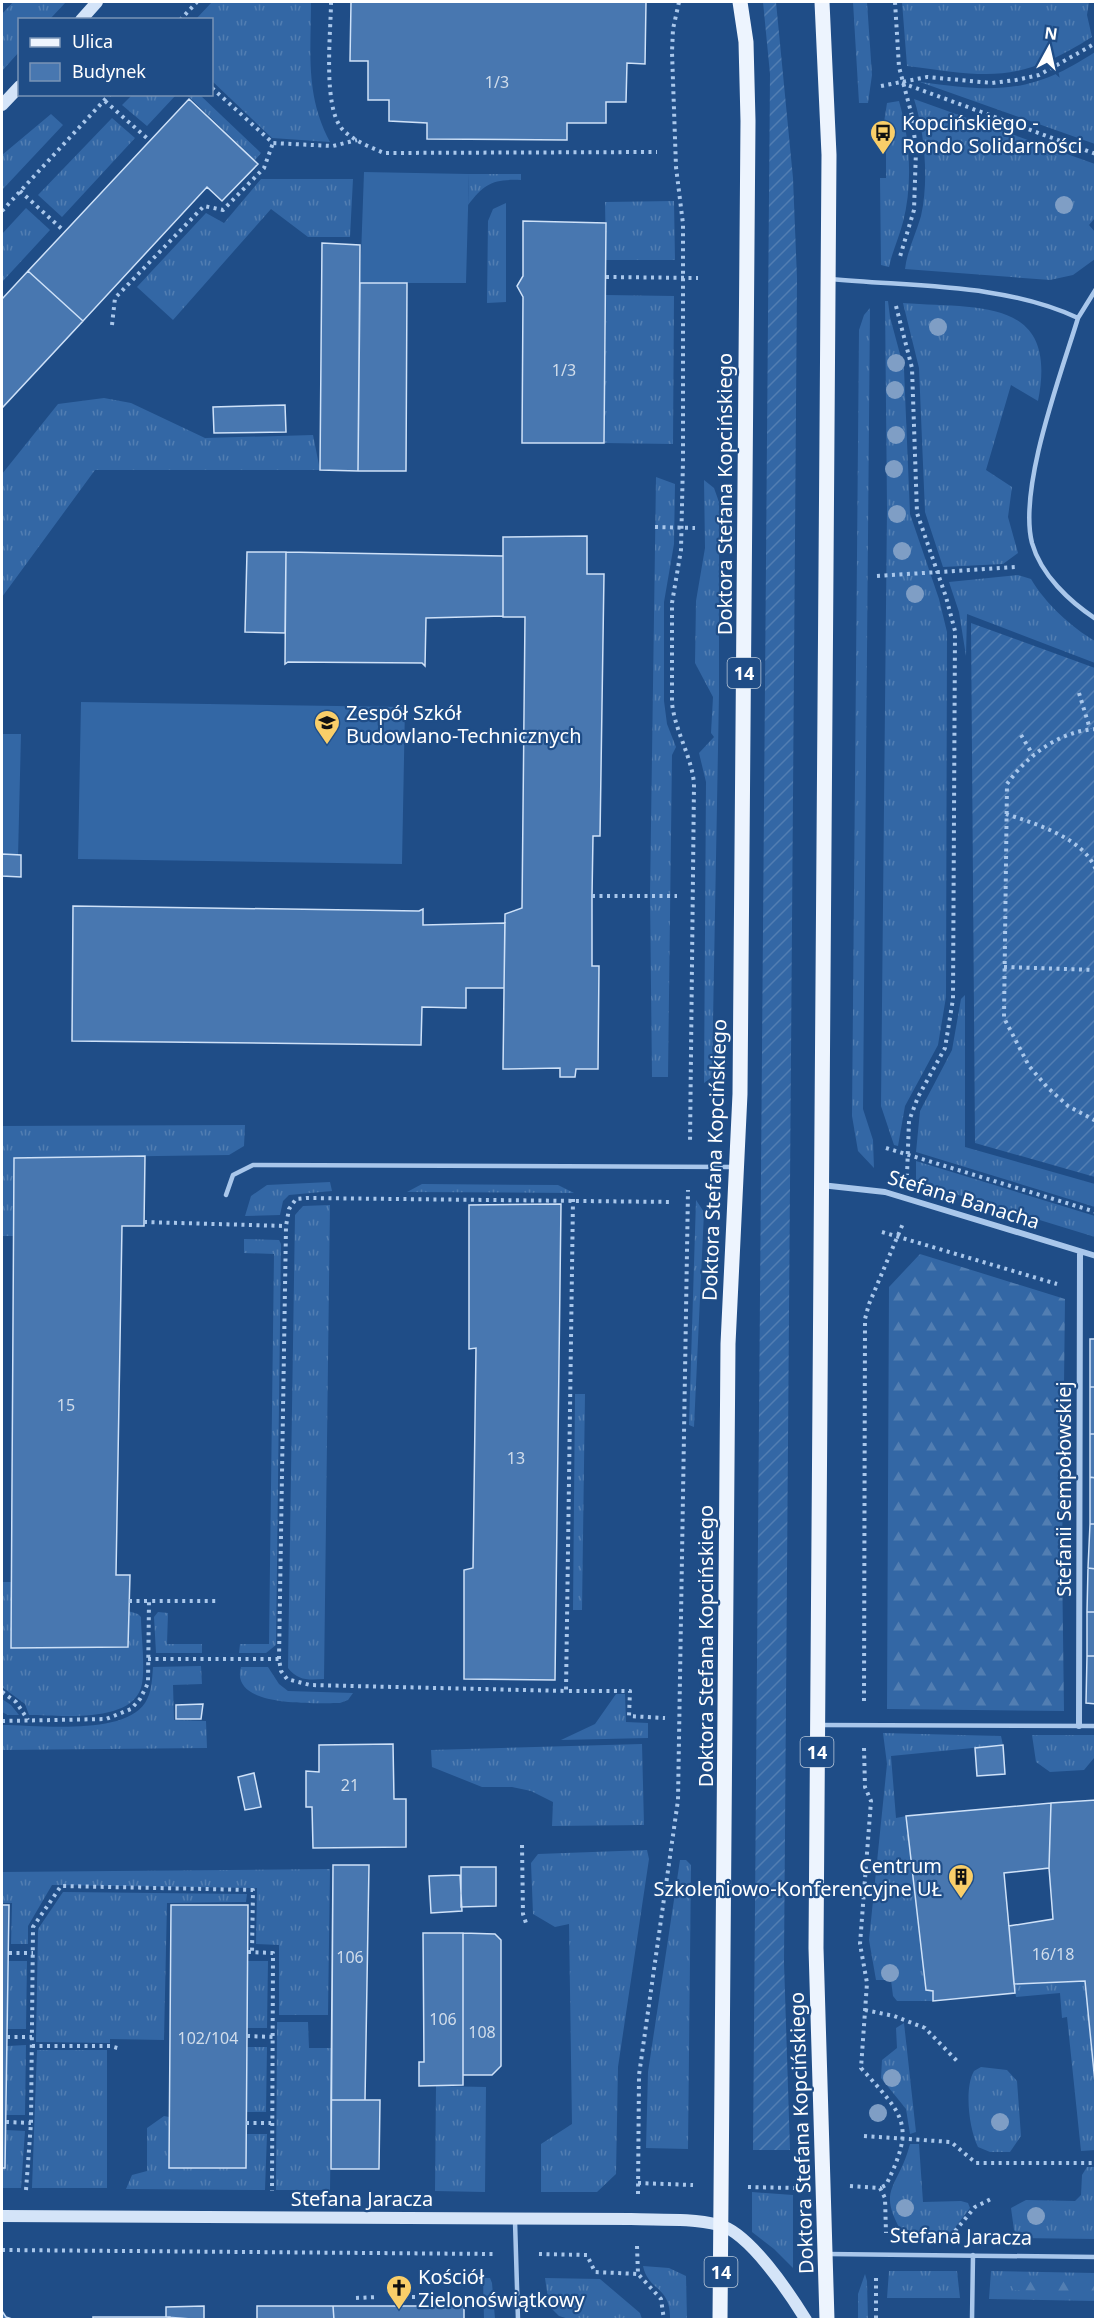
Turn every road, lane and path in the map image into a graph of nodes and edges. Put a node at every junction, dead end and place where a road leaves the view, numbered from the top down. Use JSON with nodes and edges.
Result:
{"nodes":[{"id":1,"x":98,"y":2,"type":"edge"},
{"id":2,"x":197,"y":2,"type":"edge"},
{"id":3,"x":331,"y":2,"type":"edge"},
{"id":4,"x":679,"y":2,"type":"edge"},
{"id":5,"x":740,"y":2,"type":"edge"},
{"id":6,"x":822,"y":2,"type":"edge"},
{"id":7,"x":895,"y":2,"type":"edge"},
{"id":8,"x":83,"y":18,"type":"edge"},
{"id":9,"x":182,"y":18,"type":"edge"},
{"id":10,"x":1095,"y":43,"type":"edge"},
{"id":11,"x":902,"y":83,"type":"junction"},
{"id":12,"x":881,"y":86,"type":"dead end"},
{"id":13,"x":18,"y":88,"type":"edge"},
{"id":14,"x":213,"y":89,"type":"edge"},
{"id":15,"x":109,"y":96,"type":"edge"},
{"id":16,"x":105,"y":101,"type":"junction"},
{"id":17,"x":2,"y":105,"type":"edge"},
{"id":18,"x":149,"y":140,"type":"dead end"},
{"id":19,"x":357,"y":140,"type":"junction"},
{"id":20,"x":273,"y":143,"type":"junction"},
{"id":21,"x":657,"y":152,"type":"dead end"},
{"id":22,"x":1095,"y":154,"type":"edge"},
{"id":23,"x":20,"y":191,"type":"junction"},
{"id":24,"x":2,"y":211,"type":"edge"},
{"id":25,"x":64,"y":231,"type":"dead end"},
{"id":26,"x":606,"y":277,"type":"dead end"},
{"id":27,"x":683,"y":278,"type":"junction"},
{"id":28,"x":698,"y":278,"type":"dead end"},
{"id":29,"x":828,"y":279,"type":"junction"},
{"id":30,"x":896,"y":285,"type":"junction"},
{"id":31,"x":1095,"y":289,"type":"edge"},
{"id":32,"x":1078,"y":318,"type":"junction"},
{"id":33,"x":112,"y":325,"type":"dead end"},
{"id":34,"x":655,"y":527,"type":"dead end"},
{"id":35,"x":682,"y":527,"type":"junction"},
{"id":36,"x":695,"y":528,"type":"dead end"},
{"id":37,"x":1040,"y":560,"type":"junction"},
{"id":38,"x":937,"y":573,"type":"junction"},
{"id":39,"x":877,"y":576,"type":"dead end"},
{"id":40,"x":1095,"y":619,"type":"edge"},
{"id":41,"x":1079,"y":693,"type":"dead end"},
{"id":42,"x":1093,"y":729,"type":"edge"},
{"id":43,"x":1021,"y":735,"type":"dead end"},
{"id":44,"x":1033,"y":755,"type":"junction"},
{"id":45,"x":1006,"y":814,"type":"junction"},
{"id":46,"x":1095,"y":870,"type":"edge"},
{"id":47,"x":592,"y":896,"type":"dead end"},
{"id":48,"x":677,"y":896,"type":"dead end"},
{"id":49,"x":1004,"y":967,"type":"junction"},
{"id":50,"x":1095,"y":970,"type":"edge"},
{"id":51,"x":1095,"y":1121,"type":"edge"},
{"id":52,"x":886,"y":1148,"type":"dead end"},
{"id":53,"x":907,"y":1154,"type":"junction"},
{"id":54,"x":689,"y":1167,"type":"junction"},
{"id":55,"x":736,"y":1167,"type":"junction"},
{"id":56,"x":821,"y":1185,"type":"junction"},
{"id":57,"x":226,"y":1195,"type":"dead end"},
{"id":58,"x":573,"y":1199,"type":"junction"},
{"id":59,"x":906,"y":1199,"type":"junction"},
{"id":60,"x":674,"y":1202,"type":"dead end"},
{"id":61,"x":1095,"y":1212,"type":"edge"},
{"id":62,"x":144,"y":1222,"type":"dead end"},
{"id":63,"x":286,"y":1226,"type":"junction"},
{"id":64,"x":882,"y":1232,"type":"dead end"},
{"id":65,"x":897,"y":1236,"type":"junction"},
{"id":66,"x":1080,"y":1252,"type":"junction"},
{"id":67,"x":1095,"y":1256,"type":"edge"},
{"id":68,"x":1080,"y":1291,"type":"junction"},
{"id":69,"x":129,"y":1601,"type":"dead end"},
{"id":70,"x":149,"y":1601,"type":"junction"},
{"id":71,"x":217,"y":1601,"type":"dead end"},
{"id":72,"x":148,"y":1659,"type":"junction"},
{"id":73,"x":279,"y":1659,"type":"junction"},
{"id":74,"x":566,"y":1691,"type":"junction"},
{"id":75,"x":2,"y":1692,"type":"edge"},
{"id":76,"x":665,"y":1718,"type":"dead end"},
{"id":77,"x":2,"y":1720,"type":"edge"},
{"id":78,"x":28,"y":1720,"type":"junction"},
{"id":79,"x":818,"y":1725,"type":"junction"},
{"id":80,"x":864,"y":1726,"type":"junction"},
{"id":81,"x":1079,"y":1726,"type":"junction"},
{"id":82,"x":1095,"y":1726,"type":"edge"},
{"id":83,"x":522,"y":1845,"type":"dead end"},
{"id":84,"x":526,"y":1923,"type":"dead end"},
{"id":85,"x":9,"y":1953,"type":"dead end"},
{"id":86,"x":33,"y":1953,"type":"junction"},
{"id":87,"x":865,"y":2010,"type":"junction"},
{"id":88,"x":247,"y":2036,"type":"dead end"},
{"id":89,"x":7,"y":2037,"type":"dead end"},
{"id":90,"x":32,"y":2037,"type":"junction"},
{"id":91,"x":273,"y":2037,"type":"junction"},
{"id":92,"x":32,"y":2046,"type":"junction"},
{"id":93,"x":121,"y":2049,"type":"dead end"},
{"id":94,"x":957,"y":2061,"type":"dead end"},
{"id":95,"x":6,"y":2122,"type":"dead end"},
{"id":96,"x":31,"y":2123,"type":"junction"},
{"id":97,"x":246,"y":2123,"type":"dead end"},
{"id":98,"x":271,"y":2123,"type":"junction"},
{"id":99,"x":864,"y":2136,"type":"dead end"},
{"id":100,"x":904,"y":2139,"type":"junction"},
{"id":101,"x":1095,"y":2163,"type":"edge"},
{"id":102,"x":638,"y":2183,"type":"junction"},
{"id":103,"x":722,"y":2186,"type":"junction"},
{"id":104,"x":823,"y":2187,"type":"junction"},
{"id":105,"x":880,"y":2188,"type":"junction"},
{"id":106,"x":25,"y":2197,"type":"dead end"},
{"id":107,"x":272,"y":2198,"type":"dead end"},
{"id":108,"x":992,"y":2199,"type":"dead end"},
{"id":109,"x":2,"y":2216,"type":"edge"},
{"id":110,"x":515,"y":2218,"type":"junction"},
{"id":111,"x":638,"y":2219,"type":"junction"},
{"id":112,"x":722,"y":2225,"type":"junction"},
{"id":113,"x":2,"y":2250,"type":"edge"},
{"id":114,"x":516,"y":2254,"type":"junction"},
{"id":115,"x":825,"y":2254,"type":"junction"},
{"id":116,"x":880,"y":2254,"type":"junction"},
{"id":117,"x":936,"y":2255,"type":"junction"},
{"id":118,"x":973,"y":2255,"type":"junction"},
{"id":119,"x":1095,"y":2257,"type":"edge"},
{"id":120,"x":638,"y":2274,"type":"junction"},
{"id":121,"x":377,"y":2297,"type":"dead end"},
{"id":122,"x":397,"y":2297,"type":"dead end"},
{"id":123,"x":417,"y":2297,"type":"dead end"},
{"id":124,"x":356,"y":2298,"type":"dead end"},
{"id":125,"x":518,"y":2319,"type":"edge"},
{"id":126,"x":664,"y":2319,"type":"edge"},
{"id":127,"x":720,"y":2319,"type":"edge"},
{"id":128,"x":806,"y":2319,"type":"edge"},
{"id":129,"x":827,"y":2319,"type":"edge"},
{"id":130,"x":876,"y":2319,"type":"edge"},
{"id":131,"x":972,"y":2319,"type":"edge"}],
"edges":[{"from":1,"to":8,"type":"street"},
{"from":2,"to":9,"type":"path"},
{"from":3,"to":19,"type":"path"},
{"from":4,"to":27,"type":"path"},
{"from":5,"to":55,"type":"main road","name":"Doktora Stefana Kopcińskiego","number":"14"},
{"from":6,"to":29,"type":"main road","name":"Doktora Stefana Kopcińskiego","number":"14"},
{"from":7,"to":11,"type":"path"},
{"from":10,"to":11,"type":"path"},
{"from":11,"to":12,"type":"path"},
{"from":11,"to":22,"type":"path"},
{"from":11,"to":30,"type":"path"},
{"from":13,"to":17,"type":"street"},
{"from":14,"to":20,"type":"path"},
{"from":15,"to":16,"type":"path"},
{"from":16,"to":18,"type":"path"},
{"from":16,"to":23,"type":"path"},
{"from":19,"to":20,"type":"path"},
{"from":19,"to":21,"type":"path"},
{"from":20,"to":33,"type":"path"},
{"from":23,"to":24,"type":"path"},
{"from":23,"to":25,"type":"path"},
{"from":26,"to":27,"type":"path"},
{"from":27,"to":28,"type":"path"},
{"from":27,"to":35,"type":"path"},
{"from":29,"to":30,"type":"lane"},
{"from":29,"to":56,"type":"main road","name":"Doktora Stefana Kopcińskiego","number":"14"},
{"from":30,"to":32,"type":"lane"},
{"from":30,"to":38,"type":"path"},
{"from":31,"to":32,"type":"lane"},
{"from":32,"to":37,"type":"lane"},
{"from":34,"to":35,"type":"path"},
{"from":35,"to":36,"type":"path"},
{"from":35,"to":54,"type":"path"},
{"from":37,"to":38,"type":"path"},
{"from":37,"to":40,"type":"lane"},
{"from":38,"to":39,"type":"path"},
{"from":38,"to":53,"type":"path"},
{"from":41,"to":42,"type":"path"},
{"from":42,"to":44,"type":"path"},
{"from":43,"to":44,"type":"path"},
{"from":44,"to":45,"type":"path"},
{"from":45,"to":46,"type":"path"},
{"from":45,"to":49,"type":"path"},
{"from":47,"to":48,"type":"path"},
{"from":49,"to":50,"type":"path"},
{"from":49,"to":51,"type":"path"},
{"from":52,"to":53,"type":"path"},
{"from":53,"to":59,"type":"path"},
{"from":53,"to":61,"type":"path"},
{"from":54,"to":55,"type":"lane"},
{"from":54,"to":57,"type":"lane"},
{"from":54,"to":102,"type":"path"},
{"from":55,"to":103,"type":"main road","name":"Doktora Stefana Kopcińskiego","number":"14"},
{"from":56,"to":59,"type":"street","name":"Stefana Banacha"},
{"from":56,"to":79,"type":"main road","name":"Doktora Stefana Kopcińskiego","number":"14"},
{"from":58,"to":60,"type":"path"},
{"from":58,"to":63,"type":"path"},
{"from":58,"to":74,"type":"path"},
{"from":59,"to":65,"type":"path"},
{"from":59,"to":66,"type":"street","name":"Stefana Banacha"},
{"from":62,"to":63,"type":"path"},
{"from":63,"to":73,"type":"path"},
{"from":64,"to":65,"type":"path"},
{"from":65,"to":68,"type":"path"},
{"from":65,"to":80,"type":"path"},
{"from":66,"to":67,"type":"street","name":"Stefana Banacha"},
{"from":66,"to":68,"type":"street","name":"Stefanii Sempołowskiej"},
{"from":68,"to":81,"type":"street","name":"Stefanii Sempołowskiej"},
{"from":69,"to":70,"type":"path"},
{"from":70,"to":71,"type":"path"},
{"from":70,"to":72,"type":"path"},
{"from":72,"to":73,"type":"path"},
{"from":72,"to":78,"type":"path"},
{"from":73,"to":74,"type":"path"},
{"from":74,"to":76,"type":"path"},
{"from":75,"to":78,"type":"path"},
{"from":77,"to":78,"type":"path"},
{"from":79,"to":80,"type":"lane"},
{"from":79,"to":104,"type":"main road","name":"Doktora Stefana Kopcińskiego","number":"14"},
{"from":80,"to":81,"type":"lane"},
{"from":80,"to":87,"type":"path"},
{"from":81,"to":82,"type":"lane"},
{"from":83,"to":84,"type":"path"},
{"from":85,"to":86,"type":"path"},
{"from":86,"to":90,"type":"path"},
{"from":86,"to":91,"type":"path"},
{"from":87,"to":94,"type":"path"},
{"from":87,"to":100,"type":"path"},
{"from":88,"to":91,"type":"path"},
{"from":89,"to":90,"type":"path"},
{"from":90,"to":92,"type":"path"},
{"from":91,"to":98,"type":"path"},
{"from":92,"to":93,"type":"path"},
{"from":92,"to":96,"type":"path"},
{"from":95,"to":96,"type":"path"},
{"from":96,"to":106,"type":"path"},
{"from":97,"to":98,"type":"path"},
{"from":98,"to":107,"type":"path"},
{"from":99,"to":100,"type":"path"},
{"from":100,"to":101,"type":"path"},
{"from":100,"to":105,"type":"path"},
{"from":102,"to":103,"type":"path"},
{"from":102,"to":111,"type":"path"},
{"from":103,"to":104,"type":"path"},
{"from":103,"to":112,"type":"main road","name":"Doktora Stefana Kopcińskiego","number":"14"},
{"from":104,"to":105,"type":"path"},
{"from":104,"to":115,"type":"main road","name":"Doktora Stefana Kopcińskiego","number":"14"},
{"from":105,"to":116,"type":"path"},
{"from":108,"to":117,"type":"path"},
{"from":109,"to":110,"type":"street","name":"Stefana Jaracza"},
{"from":110,"to":111,"type":"street","name":"Stefana Jaracza"},
{"from":110,"to":114,"type":"lane"},
{"from":111,"to":112,"type":"street","name":"Stefana Jaracza"},
{"from":111,"to":120,"type":"path"},
{"from":112,"to":127,"type":"main road","name":"Doktora Stefana Kopcińskiego","number":"14"},
{"from":112,"to":128,"type":"street"},
{"from":113,"to":114,"type":"path"},
{"from":114,"to":120,"type":"path"},
{"from":114,"to":125,"type":"lane"},
{"from":115,"to":116,"type":"lane","name":"Stefana Jaracza"},
{"from":115,"to":129,"type":"main road","name":"Doktora Stefana Kopcińskiego","number":"14"},
{"from":116,"to":117,"type":"lane","name":"Stefana Jaracza"},
{"from":116,"to":130,"type":"path"},
{"from":117,"to":118,"type":"lane","name":"Stefana Jaracza"},
{"from":118,"to":119,"type":"lane","name":"Stefana Jaracza"},
{"from":118,"to":131,"type":"lane"},
{"from":120,"to":126,"type":"path"},
{"from":121,"to":124,"type":"path"},
{"from":122,"to":123,"type":"path"}]}
